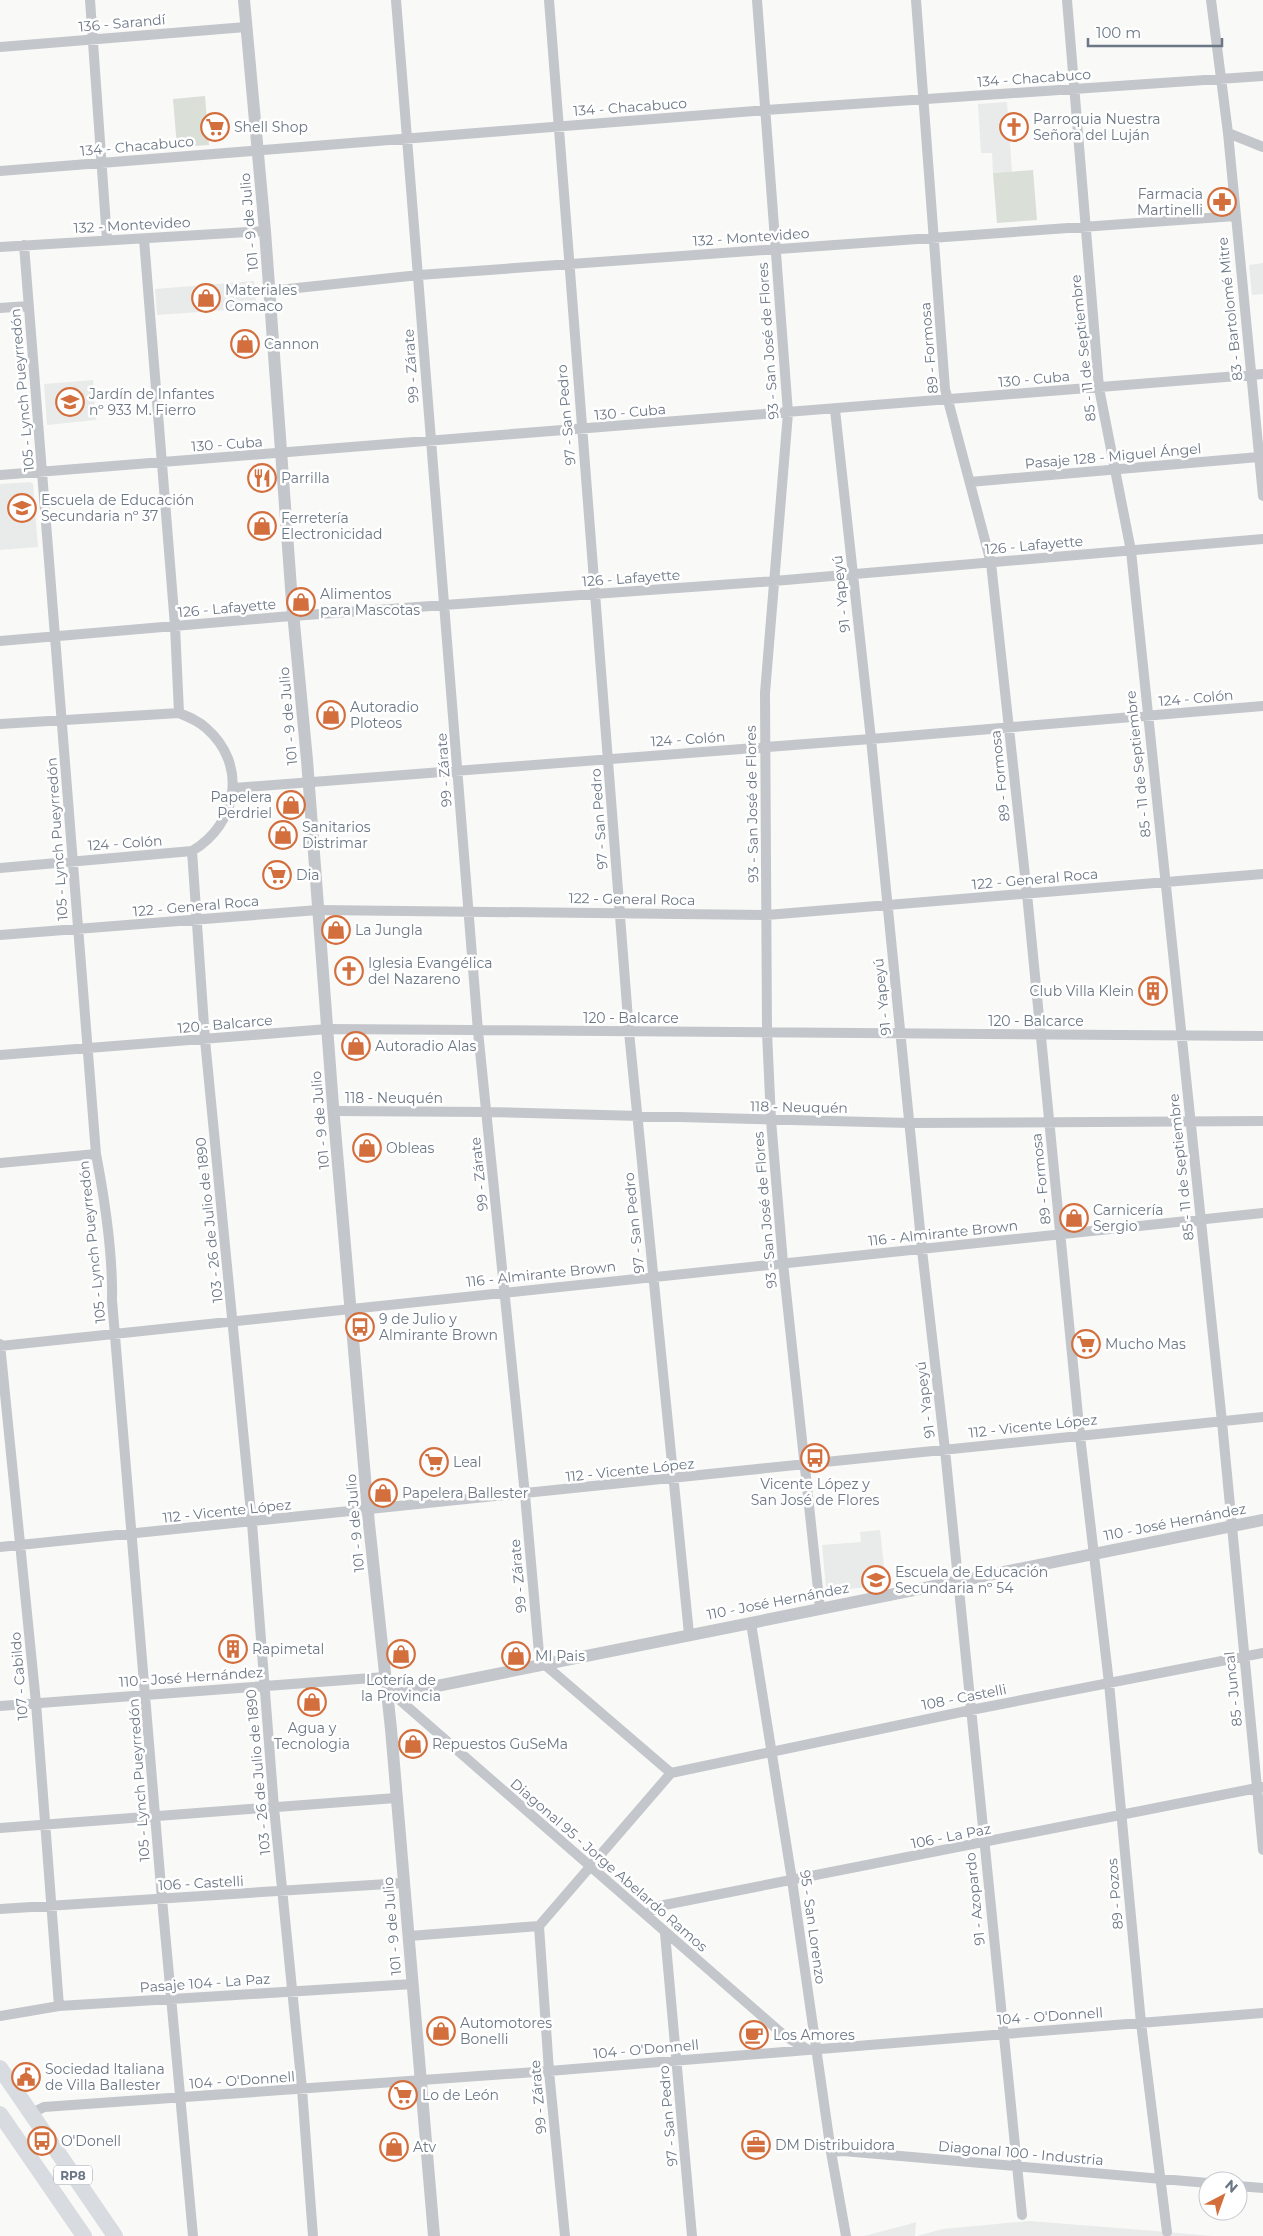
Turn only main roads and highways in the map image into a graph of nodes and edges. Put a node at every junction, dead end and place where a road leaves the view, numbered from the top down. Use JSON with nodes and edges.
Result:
{"nodes":[{"id":1,"x":0,"y":2068,"type":"edge"},
{"id":2,"x":0,"y":2114,"type":"edge"},
{"id":3,"x":84,"y":2236,"type":"edge"},
{"id":4,"x":115,"y":2236,"type":"edge"}],
"edges":[{"from":1,"to":4,"type":"main road","number":"RP8"},
{"from":2,"to":3,"type":"main road","number":"RP8"}]}
